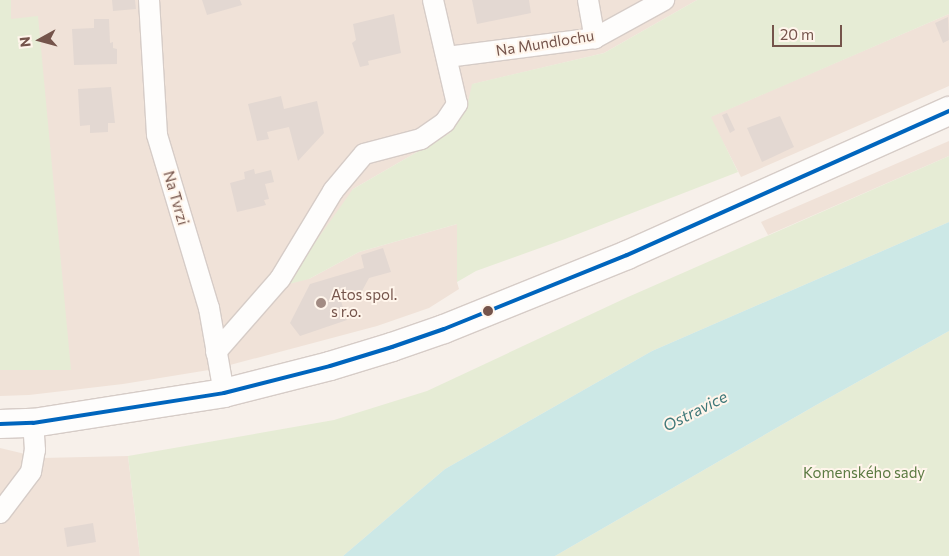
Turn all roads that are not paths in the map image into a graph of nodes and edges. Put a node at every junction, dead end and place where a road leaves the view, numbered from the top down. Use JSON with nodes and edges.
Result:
{"nodes":[{"id":1,"x":149,"y":0,"type":"edge"},
{"id":2,"x":433,"y":0,"type":"edge"},
{"id":3,"x":588,"y":0,"type":"edge"},
{"id":4,"x":664,"y":0,"type":"edge"},
{"id":5,"x":595,"y":38,"type":"junction"},
{"id":6,"x":447,"y":57,"type":"junction"},
{"id":7,"x":949,"y":111,"type":"edge"},
{"id":8,"x":216,"y":352,"type":"junction"},
{"id":9,"x":224,"y":393,"type":"junction"},
{"id":10,"x":33,"y":423,"type":"junction"},
{"id":11,"x":0,"y":424,"type":"edge"},
{"id":12,"x":0,"y":513,"type":"edge"}],
"edges":[{"from":1,"to":8,"type":"street","name":"Na Tvrzi"},
{"from":2,"to":6,"type":"street"},
{"from":3,"to":5,"type":"street"},
{"from":4,"to":5,"type":"street","name":"Na Mundlochu"},
{"from":5,"to":6,"type":"street","name":"Na Mundlochu"},
{"from":6,"to":8,"type":"street"},
{"from":7,"to":9,"type":"main road"},
{"from":8,"to":9,"type":"street","name":"Na Tvrzi"},
{"from":9,"to":10,"type":"main road"},
{"from":10,"to":11,"type":"main road"},
{"from":10,"to":12,"type":"street"}]}
